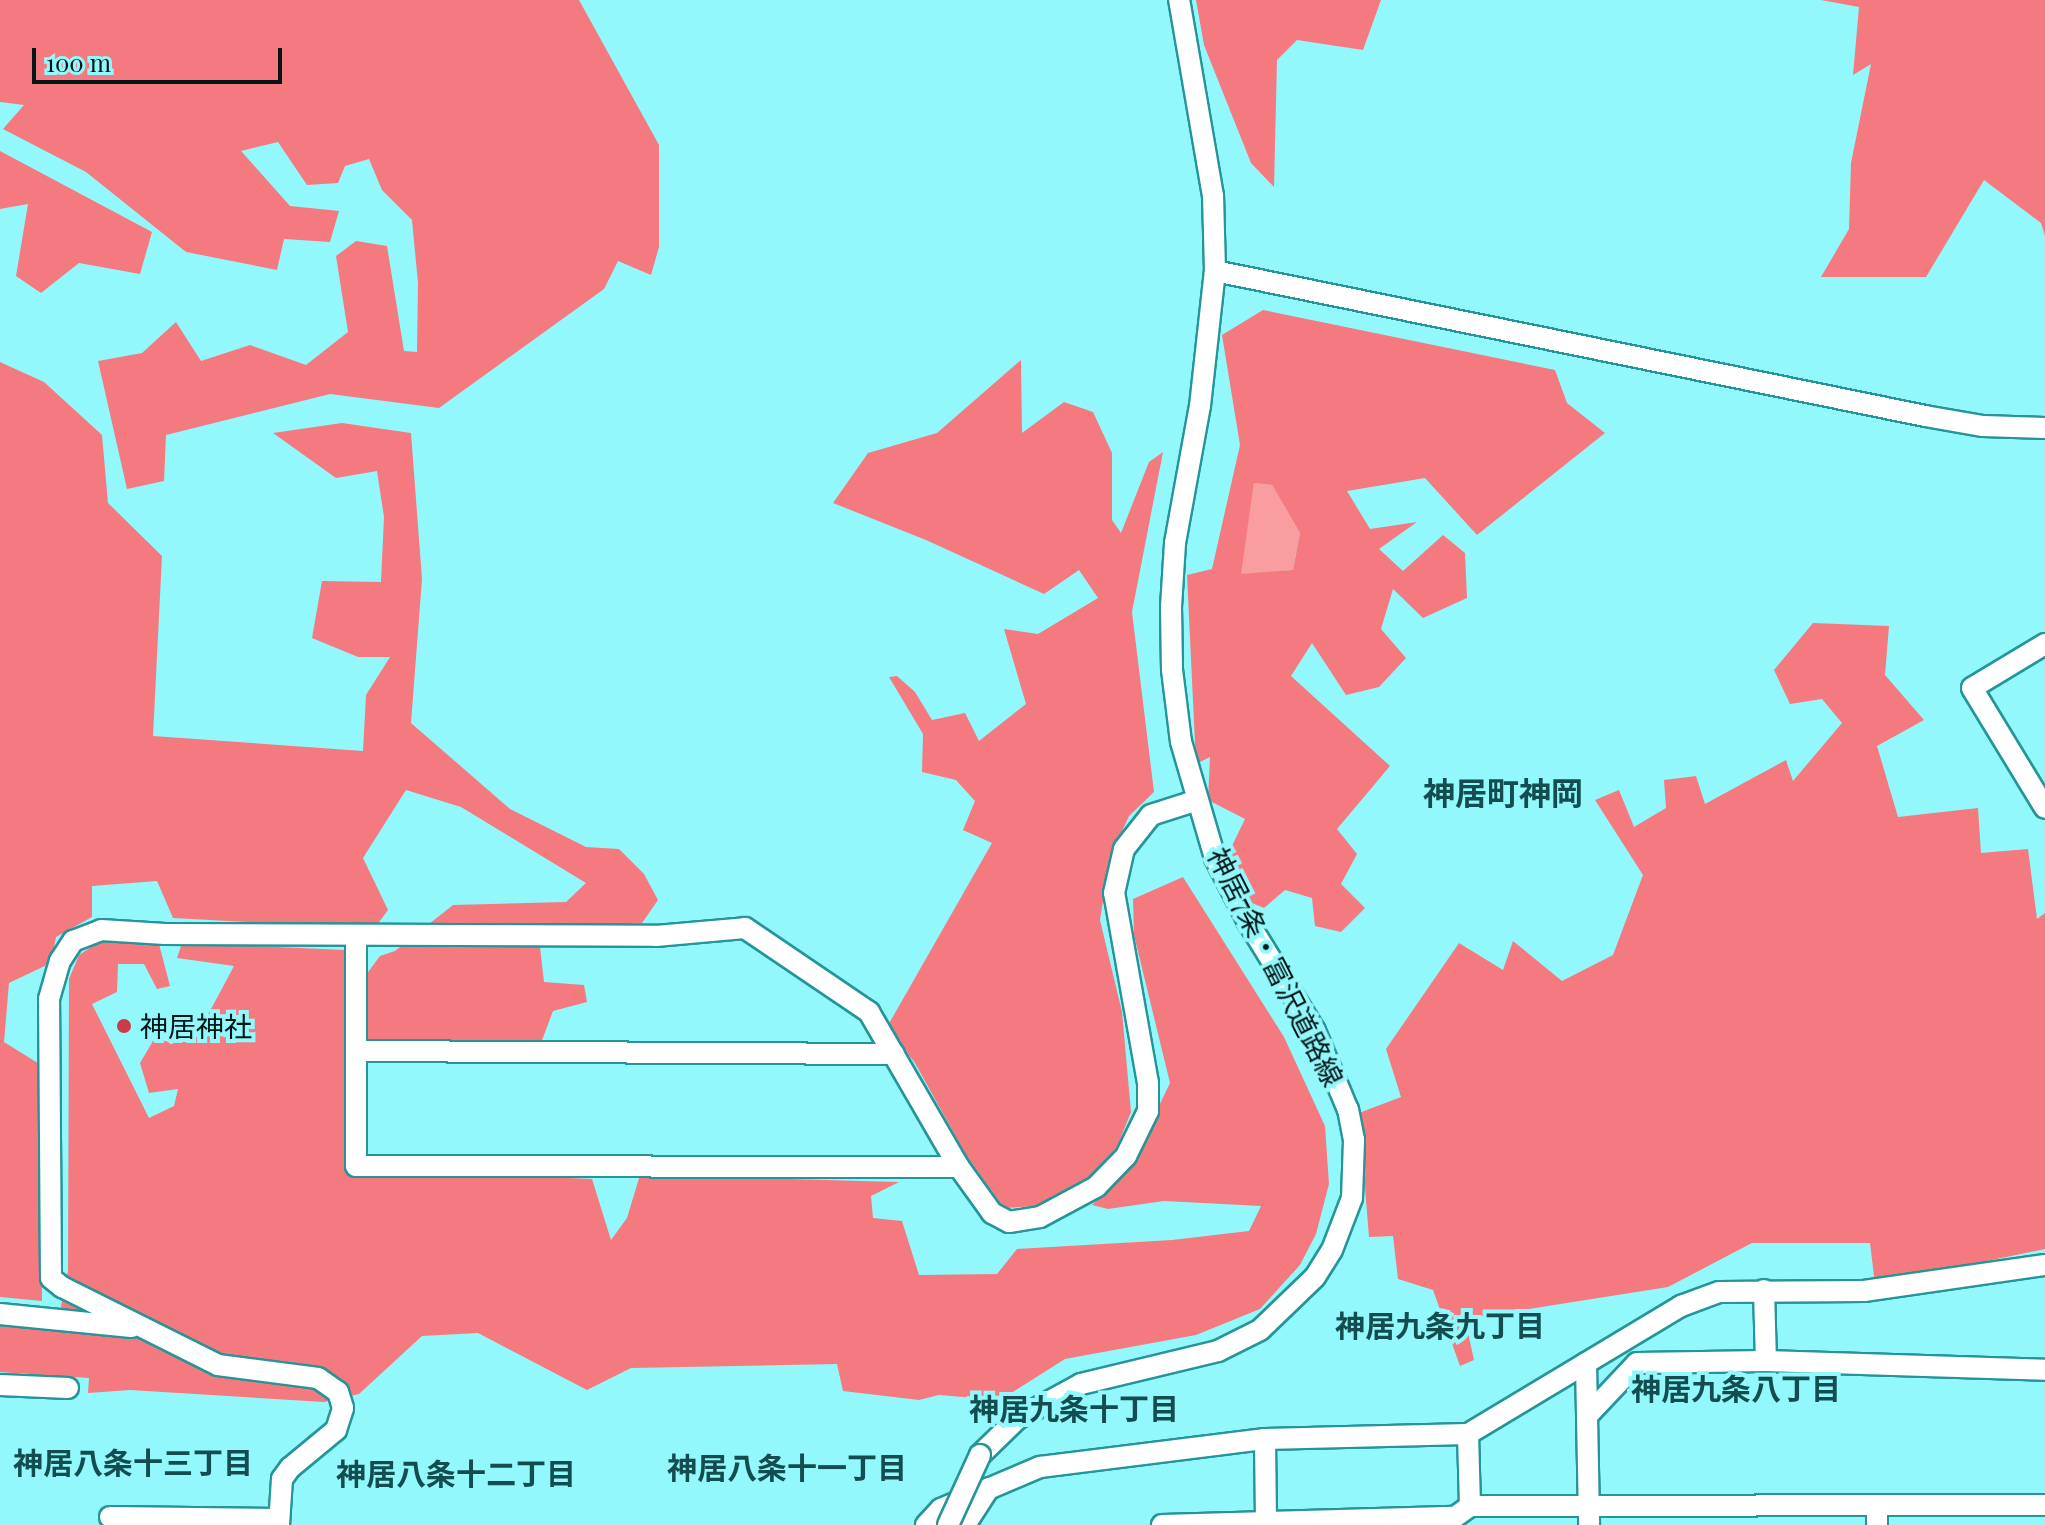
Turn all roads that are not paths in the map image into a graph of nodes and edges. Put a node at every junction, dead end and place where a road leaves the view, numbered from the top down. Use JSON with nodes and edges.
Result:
{"nodes":[{"id":1,"x":1179,"y":0,"type":"edge"},
{"id":2,"x":1215,"y":271,"type":"junction"},
{"id":3,"x":2045,"y":428,"type":"edge"},
{"id":4,"x":2045,"y":644,"type":"edge"},
{"id":5,"x":1198,"y":800,"type":"junction"},
{"id":6,"x":2045,"y":808,"type":"edge"},
{"id":7,"x":356,"y":935,"type":"junction"},
{"id":8,"x":358,"y":1051,"type":"junction"},
{"id":9,"x":894,"y":1054,"type":"junction"},
{"id":10,"x":959,"y":1167,"type":"junction"},
{"id":11,"x":2045,"y":1265,"type":"edge"},
{"id":12,"x":1764,"y":1290,"type":"junction"},
{"id":13,"x":0,"y":1314,"type":"edge"},
{"id":14,"x":143,"y":1329,"type":"junction"},
{"id":15,"x":1766,"y":1361,"type":"junction"},
{"id":16,"x":1586,"y":1363,"type":"junction"},
{"id":17,"x":2045,"y":1370,"type":"edge"},
{"id":18,"x":0,"y":1385,"type":"edge"},
{"id":19,"x":68,"y":1388,"type":"dead end"},
{"id":20,"x":1588,"y":1415,"type":"junction"},
{"id":21,"x":1468,"y":1434,"type":"junction"},
{"id":22,"x":1265,"y":1439,"type":"junction"},
{"id":23,"x":992,"y":1485,"type":"junction"},
{"id":24,"x":2045,"y":1505,"type":"edge"},
{"id":25,"x":1470,"y":1506,"type":"junction"},
{"id":26,"x":1589,"y":1515,"type":"edge"},
{"id":27,"x":1877,"y":1515,"type":"edge"},
{"id":28,"x":110,"y":1517,"type":"dead end"},
{"id":29,"x":278,"y":1522,"type":"edge"},
{"id":30,"x":1266,"y":1523,"type":"edge"},
{"id":31,"x":926,"y":1525,"type":"edge"},
{"id":32,"x":948,"y":1525,"type":"edge"},
{"id":33,"x":965,"y":1525,"type":"edge"},
{"id":34,"x":1162,"y":1525,"type":"edge"}],
"edges":[{"from":1,"to":2,"type":"street","name":"神居7条・富沢道路線"},
{"from":2,"to":3,"type":"street"},
{"from":2,"to":5,"type":"street","name":"神居7条・富沢道路線"},
{"from":4,"to":6,"type":"street"},
{"from":5,"to":10,"type":"street"},
{"from":5,"to":32,"type":"street","name":"神居7条・富沢道路線","bridge":true},
{"from":7,"to":8,"type":"street"},
{"from":7,"to":9,"type":"street"},
{"from":7,"to":14,"type":"street"},
{"from":8,"to":9,"type":"street"},
{"from":8,"to":10,"type":"street"},
{"from":9,"to":10,"type":"street"},
{"from":11,"to":12,"type":"street"},
{"from":12,"to":15,"type":"street"},
{"from":12,"to":16,"type":"street"},
{"from":13,"to":14,"type":"street"},
{"from":14,"to":29,"type":"street"},
{"from":15,"to":17,"type":"street"},
{"from":15,"to":20,"type":"street"},
{"from":16,"to":20,"type":"street"},
{"from":16,"to":21,"type":"street"},
{"from":18,"to":19,"type":"street"},
{"from":20,"to":26,"type":"street"},
{"from":21,"to":22,"type":"street"},
{"from":21,"to":25,"type":"street"},
{"from":22,"to":23,"type":"street"},
{"from":22,"to":30,"type":"street"},
{"from":23,"to":31,"type":"street"},
{"from":23,"to":33,"type":"street"},
{"from":24,"to":27,"type":"street"},
{"from":25,"to":26,"type":"street"},
{"from":25,"to":30,"type":"street"},
{"from":26,"to":27,"type":"street"},
{"from":28,"to":29,"type":"street"},
{"from":30,"to":34,"type":"street"}]}
